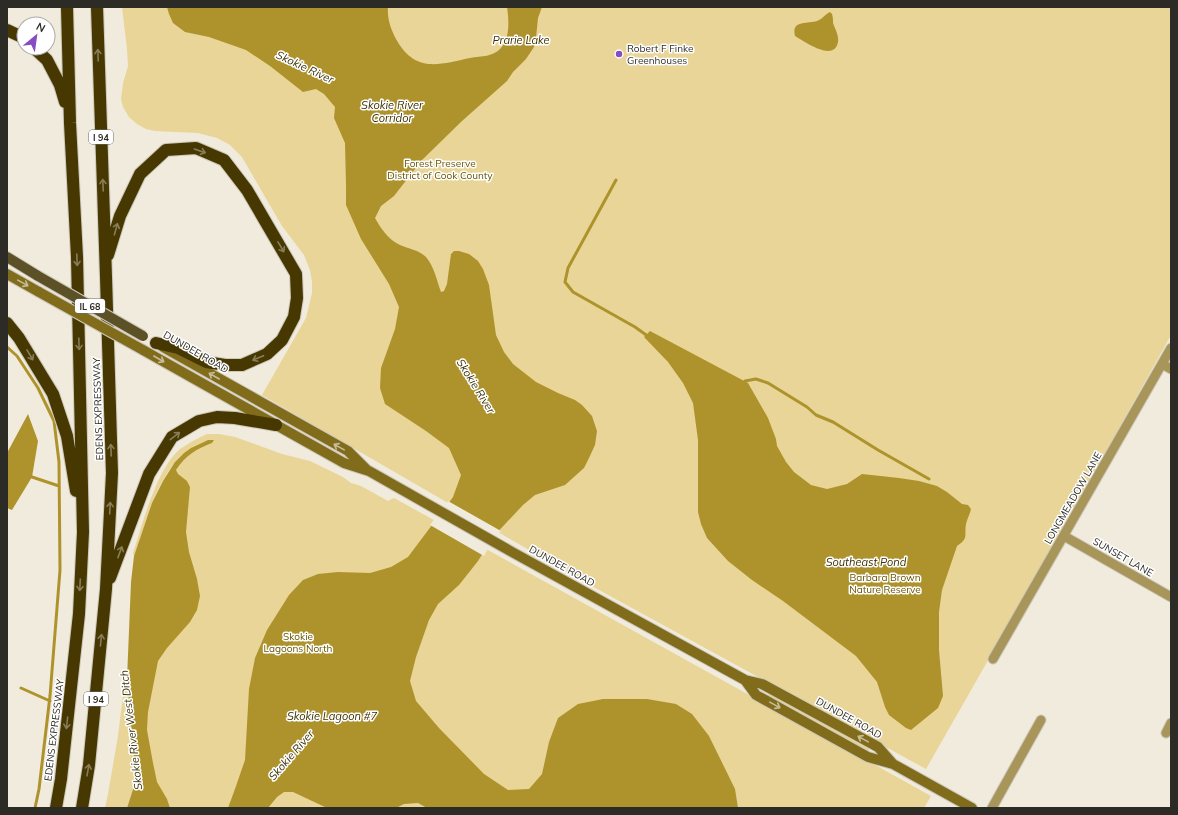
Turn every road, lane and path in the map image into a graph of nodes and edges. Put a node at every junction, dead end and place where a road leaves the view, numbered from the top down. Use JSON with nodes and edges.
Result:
{"nodes":[{"id":1,"x":67,"y":7,"type":"edge"},
{"id":2,"x":97,"y":7,"type":"edge"},
{"id":3,"x":43,"y":56,"type":"edge"},
{"id":4,"x":70,"y":123,"type":"junction"},
{"id":5,"x":7,"y":257,"type":"edge"},
{"id":6,"x":105,"y":266,"type":"junction"},
{"id":7,"x":7,"y":274,"type":"edge"},
{"id":8,"x":7,"y":323,"type":"edge"},
{"id":9,"x":156,"y":343,"type":"junction"},
{"id":10,"x":1171,"y":348,"type":"edge"},
{"id":11,"x":1162,"y":364,"type":"junction"},
{"id":12,"x":1171,"y":369,"type":"edge"},
{"id":13,"x":276,"y":425,"type":"junction"},
{"id":14,"x":369,"y":471,"type":"junction"},
{"id":15,"x":84,"y":532,"type":"junction"},
{"id":16,"x":1064,"y":536,"type":"junction"},
{"id":17,"x":106,"y":589,"type":"junction"},
{"id":18,"x":1171,"y":598,"type":"edge"},
{"id":19,"x":993,"y":659,"type":"dead end"},
{"id":20,"x":1041,"y":720,"type":"dead end"},
{"id":21,"x":1171,"y":723,"type":"edge"},
{"id":22,"x":1166,"y":733,"type":"dead end"},
{"id":23,"x":56,"y":808,"type":"edge"},
{"id":24,"x":82,"y":808,"type":"edge"},
{"id":25,"x":972,"y":808,"type":"edge"},
{"id":26,"x":992,"y":808,"type":"edge"}],
"edges":[{"from":1,"to":4,"type":"highway","name":"EDENS EXPRESSWAY","number":"I 94"},
{"from":6,"to":2,"type":"highway","name":"EDENS EXPRESSWAY","number":"I 94","one_way":true},
{"from":3,"to":4,"type":"highway"},
{"from":4,"to":15,"type":"highway","name":"EDENS EXPRESSWAY","number":"I 94","one_way":true},
{"from":5,"to":9,"type":"main road","name":"DUNDEE ROAD","number":"IL 68","bridge":true},
{"from":6,"to":9,"type":"highway","one_way":true},
{"from":17,"to":6,"type":"highway","name":"EDENS EXPRESSWAY","number":"I 94","one_way":true},
{"from":7,"to":13,"type":"main road","name":"DUNDEE ROAD","one_way":true,"bridge":true},
{"from":8,"to":15,"type":"highway","one_way":true},
{"from":14,"to":9,"type":"main road","name":"DUNDEE ROAD","one_way":true},
{"from":10,"to":11,"type":"street","name":"LONGMEADOW LANE"},
{"from":11,"to":12,"type":"street"},
{"from":11,"to":16,"type":"street","name":"LONGMEADOW LANE"},
{"from":13,"to":14,"type":"main road","name":"DUNDEE ROAD"},
{"from":17,"to":13,"type":"highway","one_way":true},
{"from":14,"to":25,"type":"main road","name":"DUNDEE ROAD"},
{"from":15,"to":23,"type":"highway","name":"EDENS EXPRESSWAY","number":"I 94","one_way":true},
{"from":16,"to":18,"type":"street","name":"SUNSET LANE"},
{"from":16,"to":19,"type":"street","name":"LONGMEADOW LANE"},
{"from":24,"to":17,"type":"highway","name":"EDENS EXPRESSWAY","number":"I 94","one_way":true},
{"from":20,"to":26,"type":"street"},
{"from":21,"to":22,"type":"street"}]}
